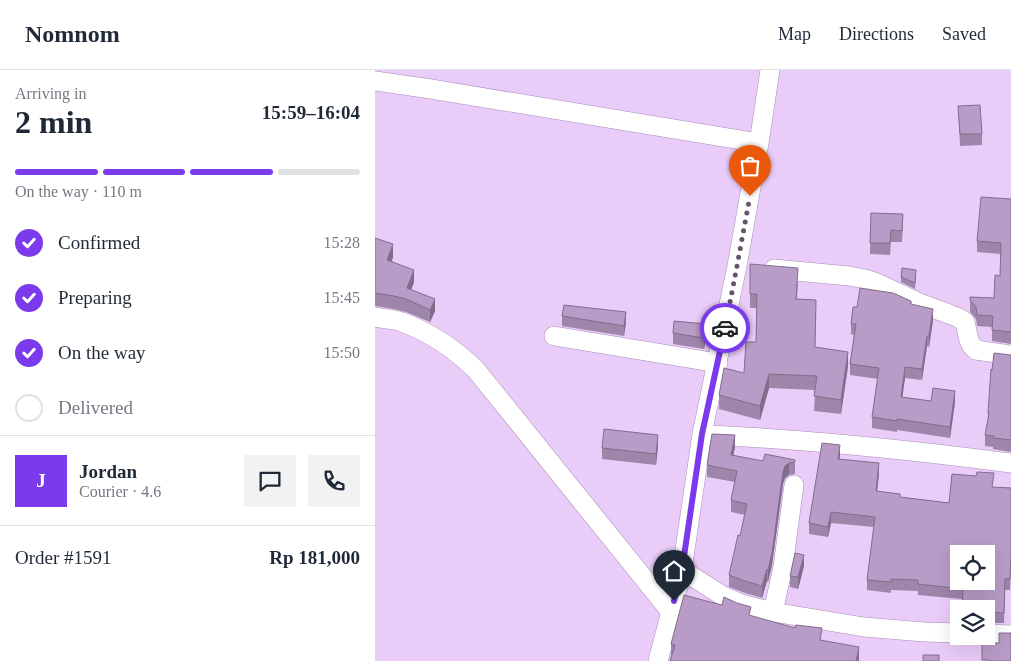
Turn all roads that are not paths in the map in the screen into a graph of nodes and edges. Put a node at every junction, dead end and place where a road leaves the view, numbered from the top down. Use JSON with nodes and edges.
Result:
{"nodes":[{"id":1,"x":770,"y":70,"type":"edge"},
{"id":2,"x":375,"y":81,"type":"edge"},
{"id":3,"x":759,"y":143,"type":"junction"},
{"id":4,"x":737,"y":266,"type":"junction"},
{"id":5,"x":375,"y":317,"type":"edge"},
{"id":6,"x":554,"y":336,"type":"dead end"},
{"id":7,"x":1011,"y":355,"type":"edge"},
{"id":8,"x":718,"y":363,"type":"junction"},
{"id":9,"x":702,"y":434,"type":"junction"},
{"id":10,"x":1011,"y":463,"type":"edge"},
{"id":11,"x":794,"y":484,"type":"dead end"},
{"id":12,"x":682,"y":572,"type":"junction"},
{"id":13,"x":673,"y":606,"type":"junction"},
{"id":14,"x":773,"y":612,"type":"junction"},
{"id":15,"x":950,"y":633,"type":"edge"},
{"id":16,"x":995,"y":634,"type":"edge"},
{"id":17,"x":1011,"y":635,"type":"edge"},
{"id":18,"x":657,"y":661,"type":"edge"}],
"edges":[{"from":1,"to":3,"type":"street"},
{"from":2,"to":3,"type":"street"},
{"from":3,"to":4,"type":"street"},
{"from":4,"to":7,"type":"street"},
{"from":4,"to":8,"type":"street"},
{"from":5,"to":13,"type":"street"},
{"from":6,"to":8,"type":"street"},
{"from":8,"to":9,"type":"street"},
{"from":9,"to":10,"type":"street"},
{"from":9,"to":12,"type":"street"},
{"from":11,"to":14,"type":"street"},
{"from":12,"to":13,"type":"street"},
{"from":12,"to":14,"type":"street"},
{"from":13,"to":18,"type":"street"},
{"from":14,"to":15,"type":"street"},
{"from":16,"to":17,"type":"street"}]}
